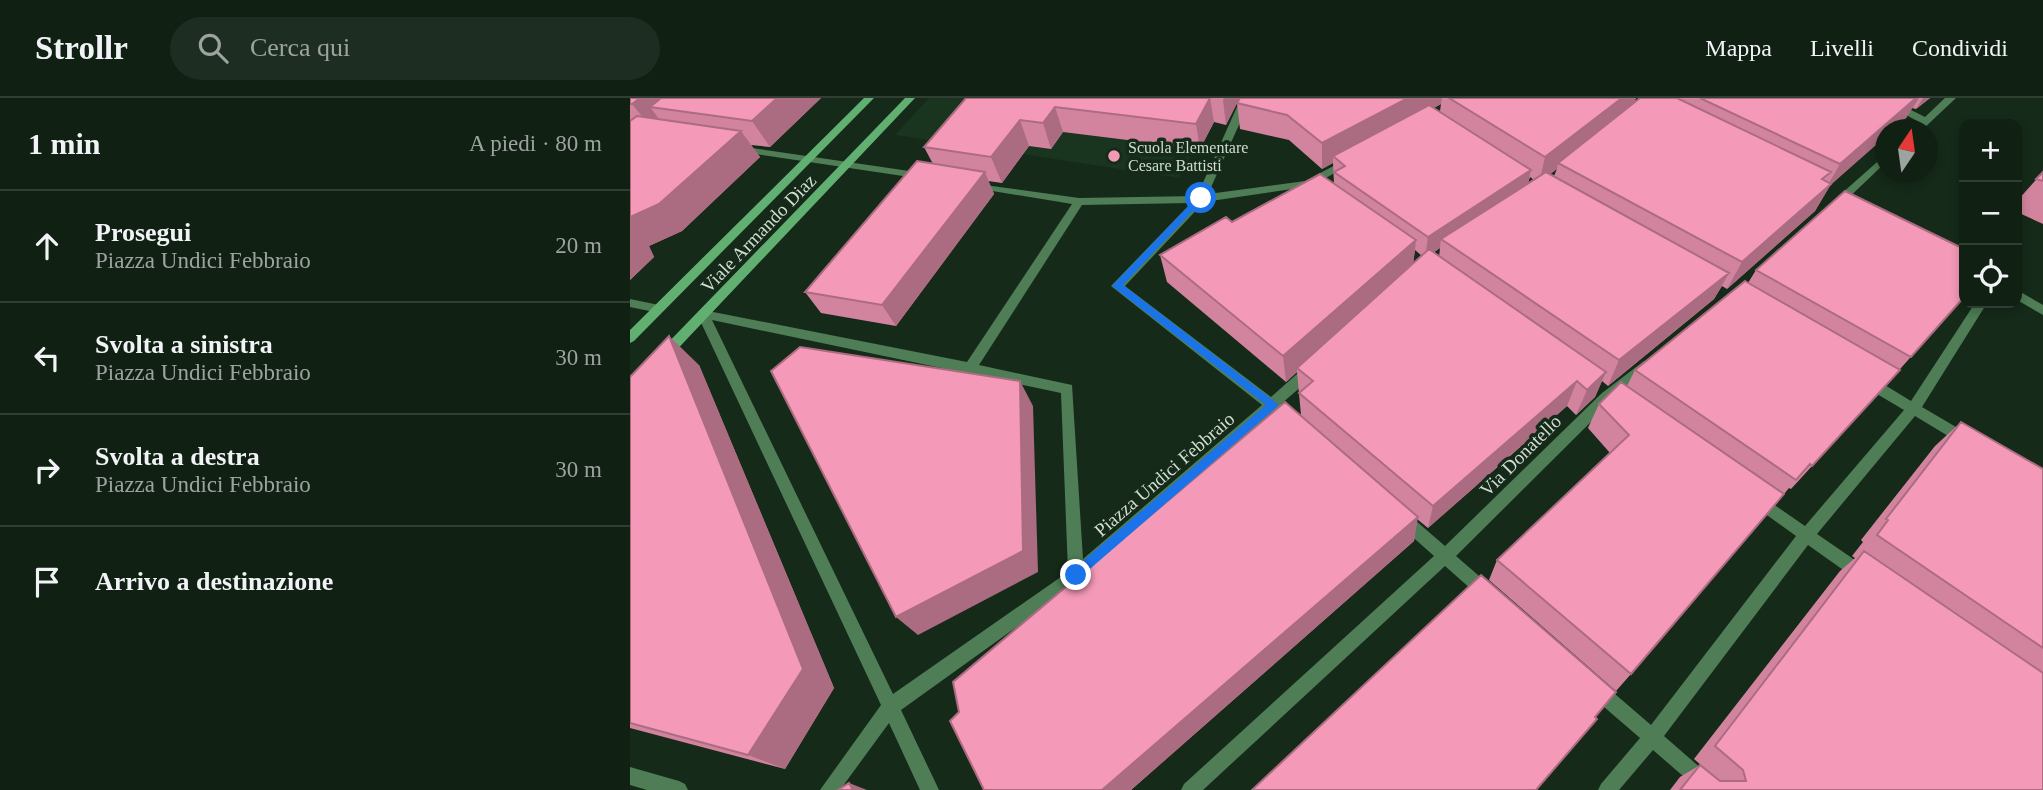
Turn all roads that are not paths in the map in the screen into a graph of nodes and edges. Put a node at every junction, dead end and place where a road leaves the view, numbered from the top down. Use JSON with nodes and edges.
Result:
{"nodes":[{"id":1,"x":869,"y":98,"type":"edge"},
{"id":2,"x":910,"y":98,"type":"edge"},
{"id":3,"x":1246,"y":98,"type":"edge"},
{"id":4,"x":1880,"y":98,"type":"edge"},
{"id":5,"x":1951,"y":98,"type":"edge"},
{"id":6,"x":1921,"y":119,"type":"edge"},
{"id":7,"x":1927,"y":119,"type":"edge"},
{"id":8,"x":732,"y":148,"type":"edge"},
{"id":9,"x":1356,"y":158,"type":"edge"},
{"id":10,"x":809,"y":159,"type":"junction"},
{"id":11,"x":849,"y":164,"type":"junction"},
{"id":12,"x":1875,"y":167,"type":"edge"},
{"id":13,"x":930,"y":177,"type":"edge"},
{"id":14,"x":957,"y":182,"type":"edge"},
{"id":15,"x":1201,"y":198,"type":"junction"},
{"id":16,"x":1079,"y":202,"type":"junction"},
{"id":17,"x":1834,"y":206,"type":"edge"},
{"id":18,"x":2022,"y":297,"type":"edge"},
{"id":19,"x":630,"y":303,"type":"edge"},
{"id":20,"x":1977,"y":308,"type":"edge"},
{"id":21,"x":659,"y":309,"type":"junction"},
{"id":22,"x":2043,"y":311,"type":"edge"},
{"id":23,"x":703,"y":314,"type":"junction"},
{"id":24,"x":630,"y":338,"type":"edge"},
{"id":25,"x":1657,"y":356,"type":"edge"},
{"id":26,"x":1324,"y":359,"type":"edge"},
{"id":27,"x":657,"y":362,"type":"edge"},
{"id":28,"x":970,"y":368,"type":"junction"},
{"id":29,"x":1855,"y":374,"type":"edge"},
{"id":30,"x":1273,"y":405,"type":"junction"},
{"id":31,"x":1913,"y":409,"type":"junction"},
{"id":32,"x":1294,"y":422,"type":"edge"},
{"id":33,"x":1984,"y":451,"type":"edge"},
{"id":34,"x":1740,"y":488,"type":"edge"},
{"id":35,"x":1395,"y":512,"type":"edge"},
{"id":36,"x":1807,"y":534,"type":"junction"},
{"id":37,"x":1445,"y":556,"type":"junction"},
{"id":38,"x":1076,"y":575,"type":"junction"},
{"id":39,"x":1874,"y":582,"type":"edge"},
{"id":40,"x":1497,"y":602,"type":"edge"},
{"id":41,"x":1580,"y":675,"type":"edge"},
{"id":42,"x":890,"y":708,"type":"junction"},
{"id":43,"x":1652,"y":738,"type":"junction"},
{"id":44,"x":630,"y":776,"type":"edge"},
{"id":45,"x":678,"y":790,"type":"edge"},
{"id":46,"x":828,"y":790,"type":"edge"},
{"id":47,"x":930,"y":790,"type":"edge"},
{"id":48,"x":1190,"y":790,"type":"edge"},
{"id":49,"x":1607,"y":790,"type":"edge"},
{"id":50,"x":1713,"y":790,"type":"edge"}],
"edges":[{"from":1,"to":10,"type":"main road"},
{"from":2,"to":11,"type":"main road","name":"Viale Armando Diaz"},
{"from":3,"to":15,"type":"street"},
{"from":4,"to":6,"type":"street"},
{"from":5,"to":7,"type":"street"},
{"from":8,"to":10,"type":"street"},
{"from":9,"to":15,"type":"street"},
{"from":10,"to":11,"type":"street"},
{"from":10,"to":21,"type":"main road"},
{"from":11,"to":13,"type":"street"},
{"from":11,"to":23,"type":"main road","name":"Viale Armando Diaz"},
{"from":12,"to":17,"type":"street"},
{"from":14,"to":16,"type":"street"},
{"from":15,"to":16,"type":"street"},
{"from":15,"to":30,"type":"street"},
{"from":16,"to":28,"type":"street"},
{"from":18,"to":22,"type":"street"},
{"from":19,"to":21,"type":"street"},
{"from":20,"to":31,"type":"street"},
{"from":21,"to":24,"type":"main road"},
{"from":23,"to":27,"type":"main road","name":"Viale Armando Diaz"},
{"from":23,"to":28,"type":"street"},
{"from":23,"to":42,"type":"street"},
{"from":25,"to":37,"type":"street","name":"Via Donatello"},
{"from":26,"to":30,"type":"street","name":"Piazza Undici Febbraio"},
{"from":28,"to":38,"type":"street","name":"Piazza Undici Febbraio"},
{"from":29,"to":31,"type":"street"},
{"from":30,"to":32,"type":"street"},
{"from":30,"to":38,"type":"street","name":"Piazza Undici Febbraio"},
{"from":31,"to":33,"type":"street"},
{"from":31,"to":36,"type":"street"},
{"from":34,"to":36,"type":"street"},
{"from":35,"to":37,"type":"street"},
{"from":36,"to":39,"type":"street"},
{"from":36,"to":43,"type":"street"},
{"from":37,"to":40,"type":"street"},
{"from":37,"to":48,"type":"street","name":"Via Donatello"},
{"from":38,"to":42,"type":"street"},
{"from":41,"to":43,"type":"street"},
{"from":42,"to":46,"type":"street"},
{"from":42,"to":47,"type":"street"},
{"from":43,"to":49,"type":"street"},
{"from":43,"to":50,"type":"street"},
{"from":44,"to":45,"type":"street"}]}
